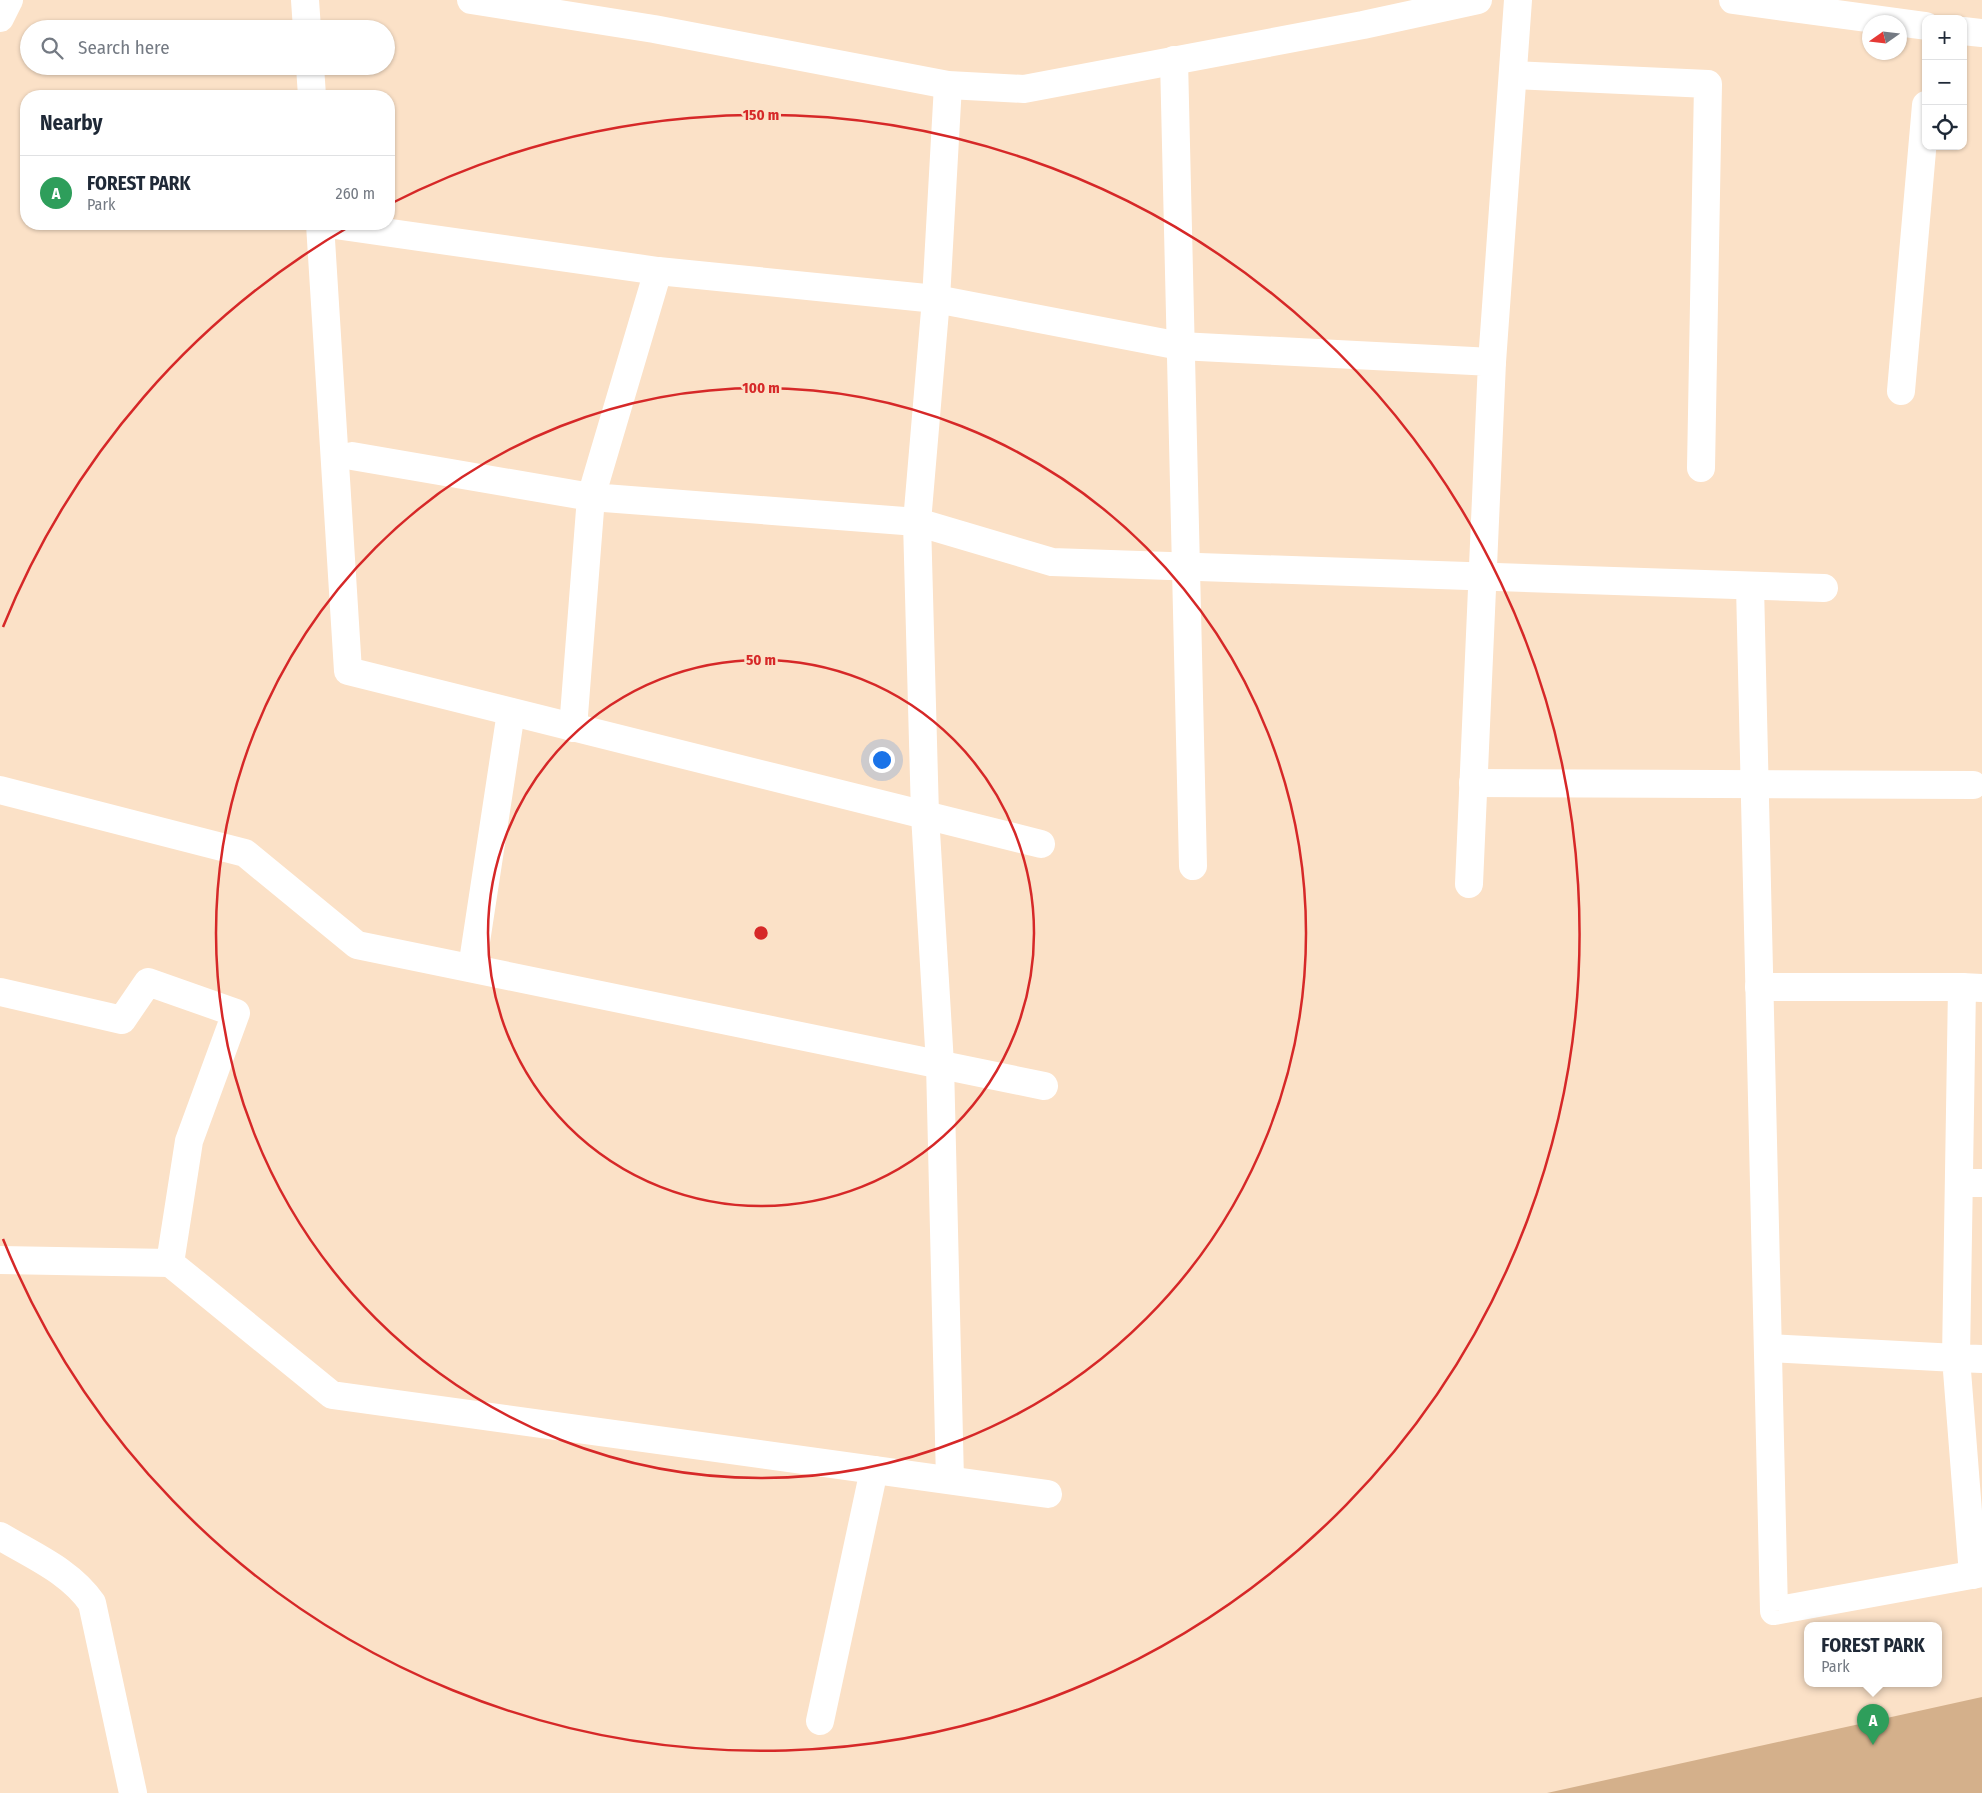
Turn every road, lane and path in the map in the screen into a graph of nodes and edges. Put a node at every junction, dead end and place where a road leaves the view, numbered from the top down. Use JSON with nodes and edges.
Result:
{"nodes":[{"id":1,"x":9,"y":0,"type":"edge"},
{"id":2,"x":305,"y":0,"type":"edge"},
{"id":3,"x":471,"y":0,"type":"edge"},
{"id":4,"x":1478,"y":0,"type":"edge"},
{"id":5,"x":1518,"y":0,"type":"edge"},
{"id":6,"x":1733,"y":0,"type":"edge"},
{"id":7,"x":0,"y":18,"type":"edge"},
{"id":8,"x":306,"y":20,"type":"edge"},
{"id":9,"x":1922,"y":25,"type":"edge"},
{"id":10,"x":1967,"y":31,"type":"edge"},
{"id":11,"x":1982,"y":33,"type":"edge"},
{"id":12,"x":1174,"y":60,"type":"junction"},
{"id":13,"x":311,"y":75,"type":"edge"},
{"id":14,"x":1513,"y":75,"type":"junction"},
{"id":15,"x":948,"y":85,"type":"junction"},
{"id":16,"x":312,"y":90,"type":"edge"},
{"id":17,"x":1922,"y":150,"type":"edge"},
{"id":18,"x":320,"y":230,"type":"edge"},
{"id":19,"x":369,"y":230,"type":"edge"},
{"id":20,"x":658,"y":272,"type":"junction"},
{"id":21,"x":936,"y":298,"type":"junction"},
{"id":22,"x":1180,"y":346,"type":"junction"},
{"id":23,"x":1492,"y":362,"type":"junction"},
{"id":24,"x":1901,"y":391,"type":"dead end"},
{"id":25,"x":352,"y":456,"type":"dead end"},
{"id":26,"x":1701,"y":468,"type":"dead end"},
{"id":27,"x":591,"y":497,"type":"junction"},
{"id":28,"x":917,"y":522,"type":"junction"},
{"id":29,"x":1185,"y":567,"type":"junction"},
{"id":30,"x":1483,"y":576,"type":"junction"},
{"id":31,"x":1750,"y":586,"type":"junction"},
{"id":32,"x":1824,"y":588,"type":"dead end"},
{"id":33,"x":511,"y":712,"type":"junction"},
{"id":34,"x":573,"y":728,"type":"junction"},
{"id":35,"x":1473,"y":782,"type":"junction"},
{"id":36,"x":1755,"y":784,"type":"junction"},
{"id":37,"x":1974,"y":784,"type":"dead end"},
{"id":38,"x":0,"y":790,"type":"edge"},
{"id":39,"x":925,"y":815,"type":"junction"},
{"id":40,"x":1041,"y":844,"type":"dead end"},
{"id":41,"x":1193,"y":866,"type":"dead end"},
{"id":42,"x":1469,"y":884,"type":"dead end"},
{"id":43,"x":472,"y":968,"type":"junction"},
{"id":44,"x":1760,"y":987,"type":"junction"},
{"id":45,"x":1972,"y":988,"type":"edge"},
{"id":46,"x":0,"y":992,"type":"edge"},
{"id":47,"x":940,"y":1064,"type":"junction"},
{"id":48,"x":1044,"y":1086,"type":"dead end"},
{"id":49,"x":1970,"y":1183,"type":"edge"},
{"id":50,"x":0,"y":1260,"type":"edge"},
{"id":51,"x":170,"y":1263,"type":"junction"},
{"id":52,"x":1768,"y":1348,"type":"junction"},
{"id":53,"x":1969,"y":1358,"type":"edge"},
{"id":54,"x":874,"y":1470,"type":"junction"},
{"id":55,"x":950,"y":1480,"type":"junction"},
{"id":56,"x":1048,"y":1494,"type":"dead end"},
{"id":57,"x":0,"y":1536,"type":"edge"},
{"id":58,"x":1978,"y":1574,"type":"edge"},
{"id":59,"x":820,"y":1721,"type":"dead end"},
{"id":60,"x":133,"y":1793,"type":"edge"}],
"edges":[{"from":1,"to":7,"type":"street"},
{"from":2,"to":8,"type":"street"},
{"from":3,"to":15,"type":"street"},
{"from":4,"to":12,"type":"street"},
{"from":5,"to":14,"type":"street"},
{"from":6,"to":9,"type":"street"},
{"from":10,"to":11,"type":"street"},
{"from":12,"to":15,"type":"street"},
{"from":12,"to":22,"type":"street"},
{"from":13,"to":16,"type":"street"},
{"from":14,"to":23,"type":"street"},
{"from":14,"to":26,"type":"street"},
{"from":15,"to":21,"type":"street"},
{"from":17,"to":24,"type":"street"},
{"from":18,"to":33,"type":"street"},
{"from":19,"to":20,"type":"street"},
{"from":20,"to":21,"type":"street"},
{"from":20,"to":27,"type":"street"},
{"from":21,"to":22,"type":"street"},
{"from":21,"to":28,"type":"street"},
{"from":22,"to":23,"type":"street"},
{"from":22,"to":29,"type":"street"},
{"from":23,"to":30,"type":"street"},
{"from":25,"to":27,"type":"street"},
{"from":27,"to":28,"type":"street"},
{"from":27,"to":34,"type":"street"},
{"from":28,"to":29,"type":"street"},
{"from":28,"to":39,"type":"street"},
{"from":29,"to":30,"type":"street"},
{"from":29,"to":41,"type":"street"},
{"from":30,"to":31,"type":"street"},
{"from":30,"to":35,"type":"street"},
{"from":31,"to":32,"type":"street"},
{"from":31,"to":36,"type":"street"},
{"from":33,"to":34,"type":"street"},
{"from":33,"to":43,"type":"street"},
{"from":34,"to":39,"type":"street"},
{"from":35,"to":36,"type":"street"},
{"from":35,"to":42,"type":"street"},
{"from":36,"to":37,"type":"street"},
{"from":36,"to":44,"type":"street"},
{"from":38,"to":43,"type":"street"},
{"from":39,"to":40,"type":"street"},
{"from":39,"to":47,"type":"street"},
{"from":43,"to":47,"type":"street"},
{"from":44,"to":45,"type":"street"},
{"from":44,"to":52,"type":"street"},
{"from":45,"to":49,"type":"street"},
{"from":46,"to":51,"type":"street"},
{"from":47,"to":48,"type":"street"},
{"from":47,"to":55,"type":"street"},
{"from":49,"to":53,"type":"street"},
{"from":50,"to":51,"type":"street"},
{"from":51,"to":54,"type":"street"},
{"from":52,"to":53,"type":"street"},
{"from":52,"to":58,"type":"street"},
{"from":53,"to":58,"type":"street"},
{"from":54,"to":55,"type":"street"},
{"from":54,"to":59,"type":"street"},
{"from":55,"to":56,"type":"street"},
{"from":57,"to":60,"type":"street"}]}
